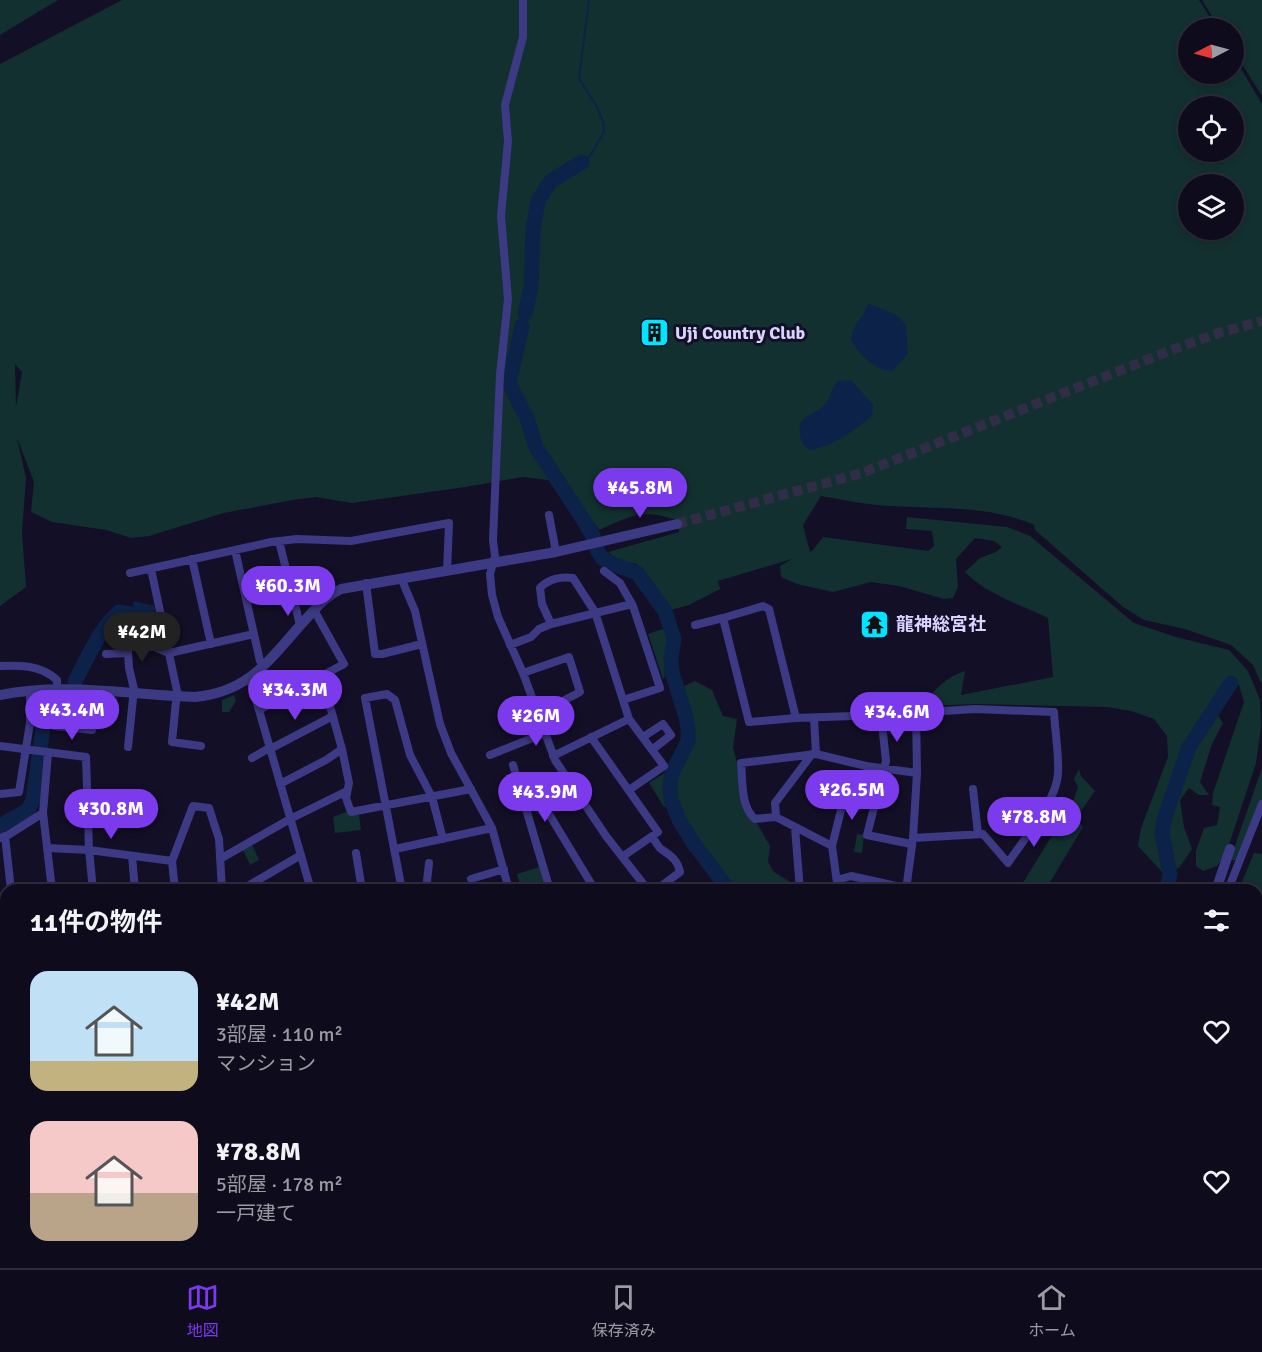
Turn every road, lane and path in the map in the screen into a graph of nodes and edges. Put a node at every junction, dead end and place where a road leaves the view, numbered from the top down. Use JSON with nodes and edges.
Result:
{"nodes":[{"id":1,"x":523,"y":0,"type":"edge"},
{"id":2,"x":549,"y":515,"type":"dead end"},
{"id":3,"x":678,"y":524,"type":"tunnel mouth"},
{"id":4,"x":279,"y":540,"type":"junction"},
{"id":5,"x":235,"y":550,"type":"junction"},
{"id":6,"x":556,"y":552,"type":"junction"},
{"id":7,"x":192,"y":559,"type":"junction"},
{"id":8,"x":493,"y":564,"type":"junction"},
{"id":9,"x":151,"y":569,"type":"junction"},
{"id":10,"x":447,"y":571,"type":"junction"},
{"id":11,"x":604,"y":571,"type":"dead end"},
{"id":12,"x":130,"y":573,"type":"dead end"},
{"id":13,"x":401,"y":578,"type":"junction"},
{"id":14,"x":366,"y":583,"type":"junction"},
{"id":15,"x":632,"y":604,"type":"junction"},
{"id":16,"x":314,"y":610,"type":"junction"},
{"id":17,"x":595,"y":612,"type":"junction"},
{"id":18,"x":723,"y":618,"type":"junction"},
{"id":19,"x":551,"y":624,"type":"junction"},
{"id":20,"x":300,"y":625,"type":"junction"},
{"id":21,"x":695,"y":625,"type":"dead end"},
{"id":22,"x":254,"y":634,"type":"junction"},
{"id":23,"x":211,"y":644,"type":"junction"},
{"id":24,"x":422,"y":644,"type":"junction"},
{"id":25,"x":510,"y":645,"type":"junction"},
{"id":26,"x":128,"y":653,"type":"junction"},
{"id":27,"x":169,"y":653,"type":"junction"},
{"id":28,"x":106,"y":654,"type":"dead end"},
{"id":29,"x":264,"y":665,"type":"junction"},
{"id":30,"x":0,"y":666,"type":"edge"},
{"id":31,"x":523,"y":673,"type":"junction"},
{"id":32,"x":321,"y":678,"type":"junction"},
{"id":33,"x":250,"y":679,"type":"junction"},
{"id":34,"x":61,"y":689,"type":"junction"},
{"id":35,"x":30,"y":690,"type":"junction"},
{"id":36,"x":96,"y":692,"type":"junction"},
{"id":37,"x":134,"y":694,"type":"junction"},
{"id":38,"x":0,"y":695,"type":"edge"},
{"id":39,"x":177,"y":696,"type":"junction"},
{"id":40,"x":623,"y":700,"type":"junction"},
{"id":41,"x":259,"y":710,"type":"junction"},
{"id":42,"x":916,"y":712,"type":"junction"},
{"id":43,"x":538,"y":714,"type":"junction"},
{"id":44,"x":881,"y":715,"type":"junction"},
{"id":45,"x":333,"y":716,"type":"junction"},
{"id":46,"x":796,"y":718,"type":"junction"},
{"id":47,"x":813,"y":718,"type":"junction"},
{"id":48,"x":629,"y":719,"type":"junction"},
{"id":49,"x":545,"y":733,"type":"junction"},
{"id":50,"x":591,"y":737,"type":"junction"},
{"id":51,"x":643,"y":737,"type":"junction"},
{"id":52,"x":0,"y":746,"type":"edge"},
{"id":53,"x":201,"y":746,"type":"dead end"},
{"id":54,"x":128,"y":747,"type":"dead end"},
{"id":55,"x":270,"y":748,"type":"junction"},
{"id":56,"x":342,"y":749,"type":"junction"},
{"id":57,"x":652,"y":749,"type":"junction"},
{"id":58,"x":28,"y":750,"type":"junction"},
{"id":59,"x":47,"y":753,"type":"junction"},
{"id":60,"x":814,"y":754,"type":"junction"},
{"id":61,"x":490,"y":755,"type":"dead end"},
{"id":62,"x":553,"y":756,"type":"junction"},
{"id":63,"x":252,"y":758,"type":"dead end"},
{"id":64,"x":513,"y":765,"type":"dead end"},
{"id":65,"x":884,"y":768,"type":"junction"},
{"id":66,"x":917,"y":773,"type":"junction"},
{"id":67,"x":280,"y":784,"type":"junction"},
{"id":68,"x":471,"y":789,"type":"junction"},
{"id":69,"x":521,"y":789,"type":"junction"},
{"id":70,"x":973,"y":789,"type":"dead end"},
{"id":71,"x":628,"y":790,"type":"junction"},
{"id":72,"x":347,"y":791,"type":"junction"},
{"id":73,"x":0,"y":794,"type":"edge"},
{"id":74,"x":432,"y":796,"type":"junction"},
{"id":75,"x":874,"y":800,"type":"junction"},
{"id":76,"x":1262,"y":804,"type":"edge"},
{"id":77,"x":386,"y":805,"type":"junction"},
{"id":78,"x":43,"y":813,"type":"junction"},
{"id":79,"x":776,"y":817,"type":"junction"},
{"id":80,"x":290,"y":819,"type":"junction"},
{"id":81,"x":492,"y":828,"type":"junction"},
{"id":82,"x":795,"y":828,"type":"junction"},
{"id":83,"x":978,"y":834,"type":"junction"},
{"id":84,"x":3,"y":837,"type":"edge"},
{"id":85,"x":652,"y":837,"type":"junction"},
{"id":86,"x":443,"y":839,"type":"junction"},
{"id":87,"x":912,"y":841,"type":"junction"},
{"id":88,"x":832,"y":846,"type":"junction"},
{"id":89,"x":47,"y":848,"type":"junction"},
{"id":90,"x":394,"y":849,"type":"junction"},
{"id":91,"x":1230,"y":849,"type":"dead end"},
{"id":92,"x":89,"y":850,"type":"junction"},
{"id":93,"x":356,"y":853,"type":"dead end"},
{"id":94,"x":301,"y":855,"type":"junction"},
{"id":95,"x":132,"y":856,"type":"junction"},
{"id":96,"x":622,"y":857,"type":"junction"},
{"id":97,"x":220,"y":859,"type":"junction"},
{"id":98,"x":172,"y":861,"type":"junction"},
{"id":99,"x":429,"y":863,"type":"dead end"},
{"id":100,"x":504,"y":869,"type":"junction"},
{"id":101,"x":471,"y":879,"type":"dead end"},
{"id":102,"x":10,"y":884,"type":"edge"},
{"id":103,"x":51,"y":884,"type":"edge"},
{"id":104,"x":92,"y":884,"type":"edge"},
{"id":105,"x":134,"y":884,"type":"edge"},
{"id":106,"x":175,"y":884,"type":"edge"},
{"id":107,"x":222,"y":884,"type":"edge"},
{"id":108,"x":251,"y":884,"type":"edge"},
{"id":109,"x":309,"y":884,"type":"edge"},
{"id":110,"x":361,"y":884,"type":"edge"},
{"id":111,"x":401,"y":884,"type":"edge"},
{"id":112,"x":427,"y":884,"type":"edge"},
{"id":113,"x":508,"y":884,"type":"edge"},
{"id":114,"x":548,"y":884,"type":"edge"},
{"id":115,"x":591,"y":884,"type":"edge"},
{"id":116,"x":643,"y":884,"type":"edge"},
{"id":117,"x":664,"y":884,"type":"edge"},
{"id":118,"x":800,"y":884,"type":"edge"},
{"id":119,"x":838,"y":884,"type":"edge"},
{"id":120,"x":839,"y":884,"type":"edge"},
{"id":121,"x":886,"y":884,"type":"edge"},
{"id":122,"x":909,"y":884,"type":"edge"},
{"id":123,"x":1218,"y":884,"type":"edge"},
{"id":124,"x":1230,"y":884,"type":"edge"}],
"edges":[{"from":1,"to":8,"type":"street"},
{"from":2,"to":6,"type":"street"},
{"from":3,"to":6,"type":"street"},
{"from":4,"to":5,"type":"street"},
{"from":4,"to":10,"type":"street"},
{"from":4,"to":20,"type":"street"},
{"from":5,"to":7,"type":"street"},
{"from":5,"to":22,"type":"street"},
{"from":6,"to":8,"type":"street"},
{"from":7,"to":9,"type":"street"},
{"from":7,"to":23,"type":"street"},
{"from":8,"to":10,"type":"street"},
{"from":8,"to":25,"type":"street"},
{"from":9,"to":12,"type":"street"},
{"from":9,"to":27,"type":"street"},
{"from":10,"to":13,"type":"street"},
{"from":11,"to":15,"type":"street"},
{"from":13,"to":14,"type":"street"},
{"from":13,"to":24,"type":"street"},
{"from":14,"to":16,"type":"street"},
{"from":14,"to":24,"type":"street"},
{"from":15,"to":17,"type":"street"},
{"from":15,"to":40,"type":"street"},
{"from":16,"to":20,"type":"street"},
{"from":16,"to":32,"type":"street"},
{"from":17,"to":19,"type":"street"},
{"from":17,"to":19,"type":"street"},
{"from":17,"to":40,"type":"street"},
{"from":18,"to":21,"type":"street"},
{"from":18,"to":46,"type":"street"},
{"from":18,"to":46,"type":"street"},
{"from":19,"to":25,"type":"street"},
{"from":20,"to":29,"type":"street"},
{"from":22,"to":23,"type":"street"},
{"from":22,"to":29,"type":"street"},
{"from":23,"to":27,"type":"street"},
{"from":24,"to":68,"type":"street"},
{"from":25,"to":31,"type":"street"},
{"from":26,"to":27,"type":"street"},
{"from":26,"to":28,"type":"street"},
{"from":26,"to":37,"type":"street"},
{"from":27,"to":39,"type":"street"},
{"from":29,"to":33,"type":"street"},
{"from":30,"to":34,"type":"street"},
{"from":31,"to":43,"type":"street"},
{"from":31,"to":43,"type":"street"},
{"from":32,"to":41,"type":"street"},
{"from":32,"to":45,"type":"street"},
{"from":33,"to":39,"type":"street"},
{"from":33,"to":41,"type":"street"},
{"from":34,"to":35,"type":"street"},
{"from":34,"to":36,"type":"street"},
{"from":34,"to":36,"type":"street"},
{"from":35,"to":38,"type":"street"},
{"from":35,"to":58,"type":"street"},
{"from":36,"to":37,"type":"street"},
{"from":37,"to":39,"type":"street"},
{"from":37,"to":54,"type":"street"},
{"from":39,"to":53,"type":"street"},
{"from":40,"to":48,"type":"street"},
{"from":41,"to":55,"type":"street"},
{"from":42,"to":44,"type":"street"},
{"from":42,"to":66,"type":"street"},
{"from":42,"to":83,"type":"street"},
{"from":43,"to":49,"type":"street"},
{"from":44,"to":47,"type":"street"},
{"from":44,"to":65,"type":"street"},
{"from":45,"to":55,"type":"street"},
{"from":45,"to":56,"type":"street"},
{"from":46,"to":47,"type":"street"},
{"from":47,"to":60,"type":"street"},
{"from":48,"to":50,"type":"street"},
{"from":48,"to":51,"type":"street"},
{"from":49,"to":61,"type":"street"},
{"from":49,"to":62,"type":"street"},
{"from":50,"to":62,"type":"street"},
{"from":50,"to":71,"type":"street"},
{"from":51,"to":57,"type":"street"},
{"from":51,"to":57,"type":"street"},
{"from":52,"to":58,"type":"street"},
{"from":55,"to":63,"type":"street"},
{"from":55,"to":67,"type":"street"},
{"from":56,"to":67,"type":"street"},
{"from":56,"to":72,"type":"street"},
{"from":57,"to":71,"type":"street"},
{"from":58,"to":59,"type":"street"},
{"from":58,"to":73,"type":"street"},
{"from":59,"to":78,"type":"street"},
{"from":59,"to":92,"type":"street"},
{"from":60,"to":65,"type":"street"},
{"from":60,"to":79,"type":"street"},
{"from":60,"to":79,"type":"street"},
{"from":62,"to":96,"type":"street"},
{"from":64,"to":69,"type":"street"},
{"from":65,"to":66,"type":"street"},
{"from":65,"to":75,"type":"street"},
{"from":66,"to":87,"type":"street"},
{"from":67,"to":80,"type":"street"},
{"from":68,"to":74,"type":"street"},
{"from":68,"to":81,"type":"street"},
{"from":69,"to":114,"type":"street"},
{"from":69,"to":115,"type":"street"},
{"from":70,"to":83,"type":"street"},
{"from":71,"to":85,"type":"street"},
{"from":72,"to":77,"type":"street"},
{"from":72,"to":80,"type":"street"},
{"from":74,"to":77,"type":"street"},
{"from":74,"to":77,"type":"street"},
{"from":74,"to":86,"type":"street"},
{"from":75,"to":87,"type":"street"},
{"from":75,"to":88,"type":"street"},
{"from":76,"to":124,"type":"street"},
{"from":77,"to":90,"type":"street"},
{"from":78,"to":84,"type":"street"},
{"from":78,"to":89,"type":"street"},
{"from":79,"to":82,"type":"street"},
{"from":80,"to":94,"type":"street"},
{"from":80,"to":97,"type":"street"},
{"from":81,"to":86,"type":"street"},
{"from":81,"to":100,"type":"street"},
{"from":82,"to":88,"type":"street"},
{"from":82,"to":118,"type":"street"},
{"from":83,"to":87,"type":"street"},
{"from":84,"to":102,"type":"street"},
{"from":85,"to":96,"type":"street"},
{"from":85,"to":117,"type":"street"},
{"from":86,"to":90,"type":"street"},
{"from":87,"to":122,"type":"street"},
{"from":88,"to":119,"type":"street"},
{"from":89,"to":92,"type":"street"},
{"from":89,"to":103,"type":"street"},
{"from":90,"to":111,"type":"street"},
{"from":91,"to":123,"type":"street"},
{"from":92,"to":95,"type":"street"},
{"from":92,"to":104,"type":"street"},
{"from":93,"to":110,"type":"street"},
{"from":94,"to":108,"type":"street"},
{"from":94,"to":109,"type":"street"},
{"from":95,"to":98,"type":"street"},
{"from":95,"to":105,"type":"street"},
{"from":96,"to":116,"type":"street"},
{"from":97,"to":98,"type":"street"},
{"from":97,"to":107,"type":"street"},
{"from":98,"to":106,"type":"street"},
{"from":99,"to":112,"type":"street"},
{"from":100,"to":101,"type":"street"},
{"from":100,"to":113,"type":"street"},
{"from":120,"to":121,"type":"street"}]}
